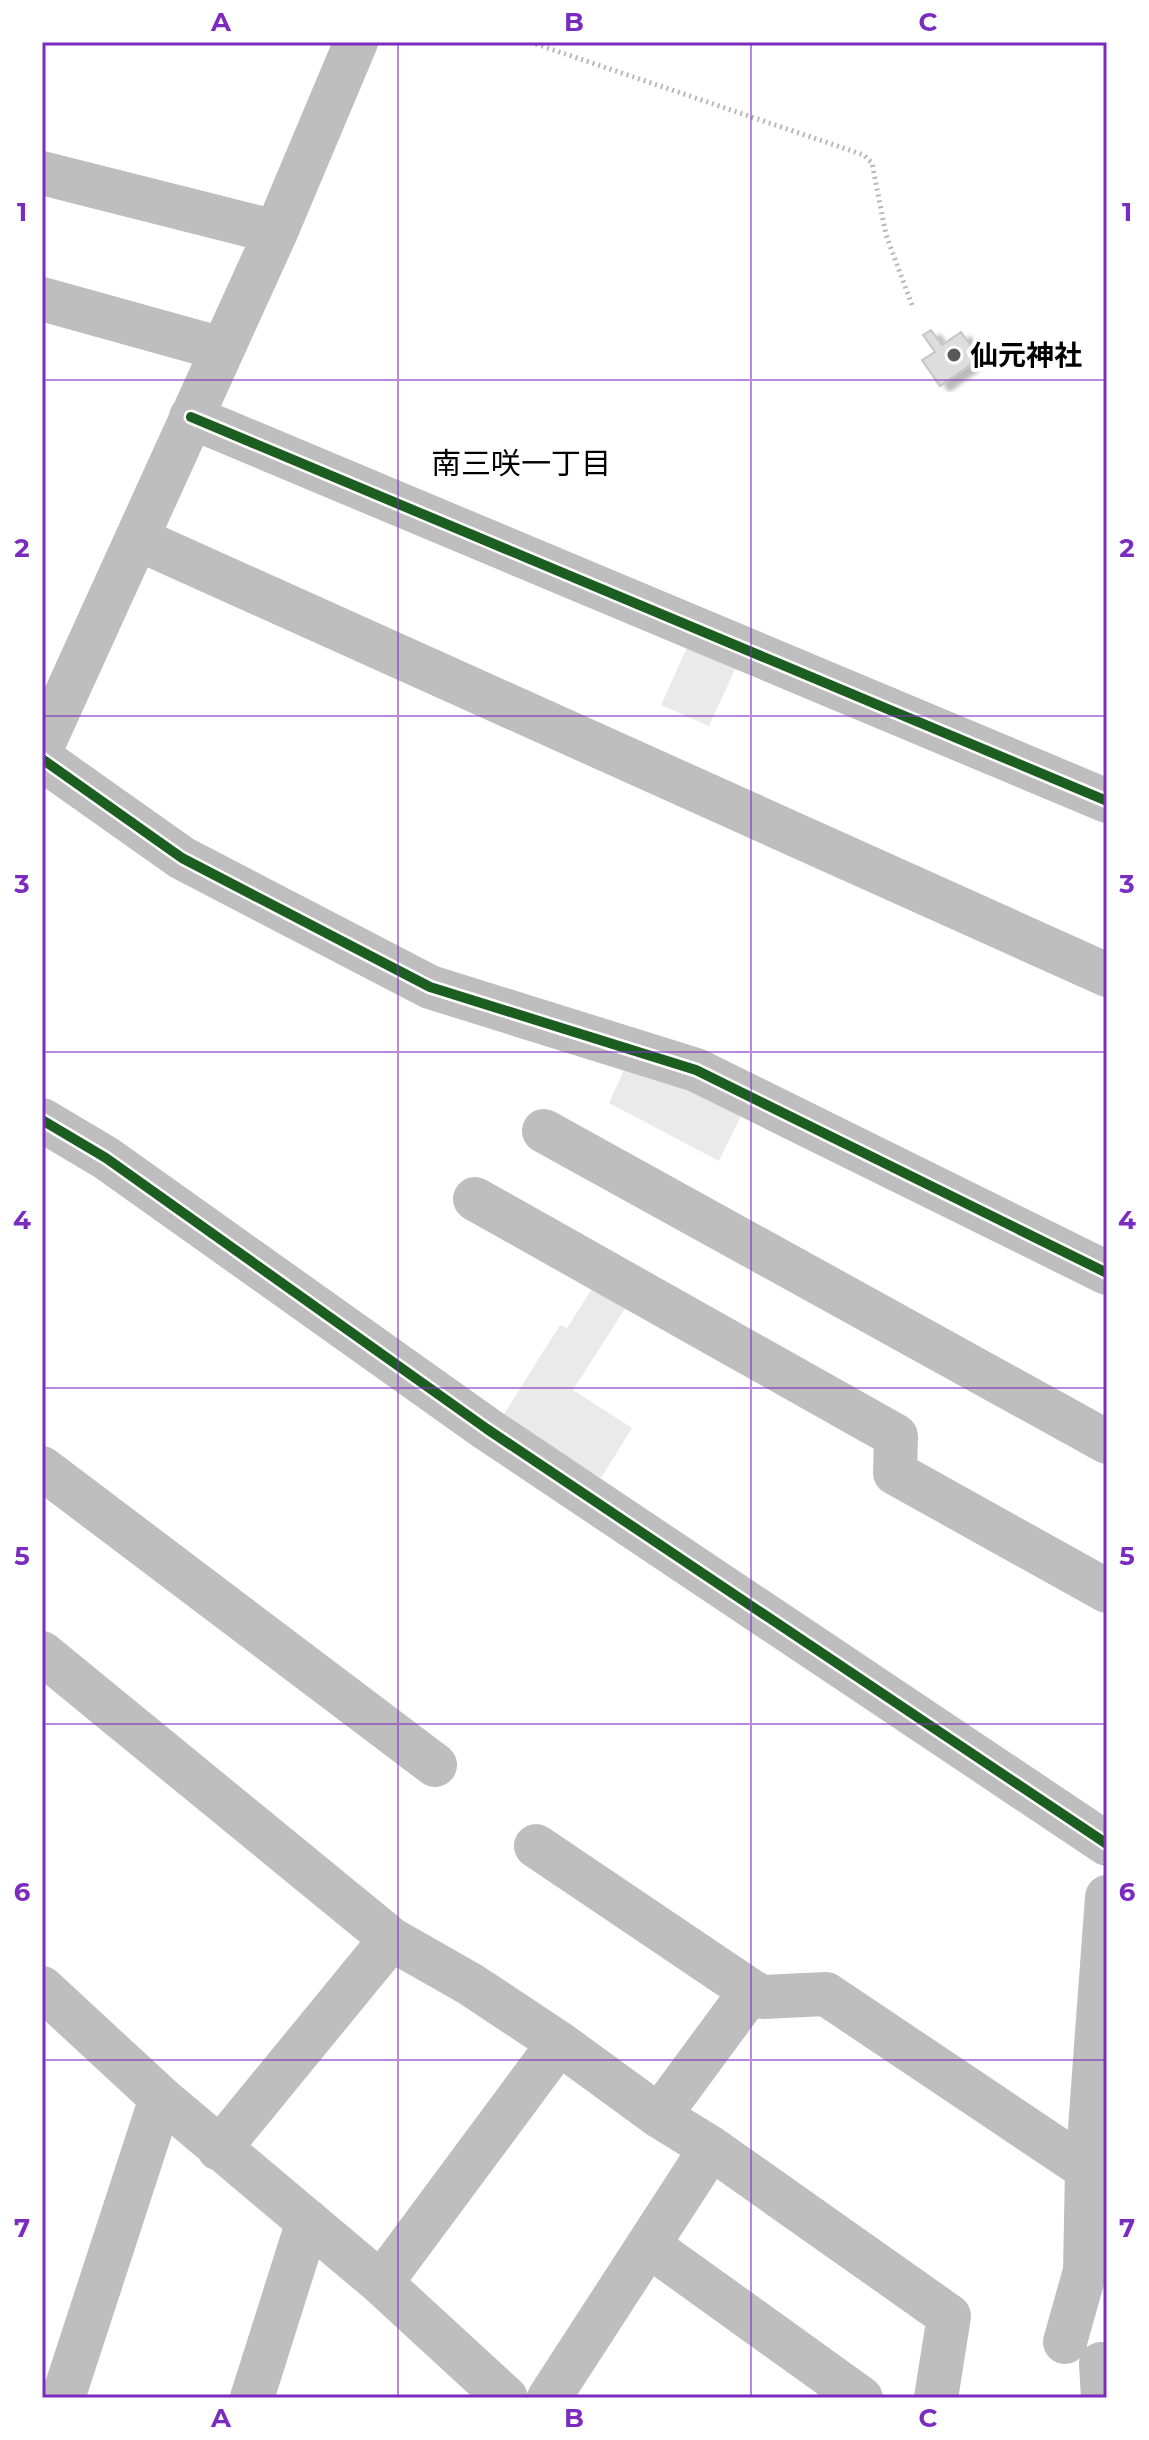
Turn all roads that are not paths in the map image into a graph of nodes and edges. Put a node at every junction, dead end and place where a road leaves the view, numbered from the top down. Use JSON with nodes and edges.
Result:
{"nodes":[{"id":1,"x":356,"y":42,"type":"edge"},
{"id":2,"x":42,"y":173,"type":"edge"},
{"id":3,"x":276,"y":232,"type":"junction"},
{"id":4,"x":42,"y":299,"type":"edge"},
{"id":5,"x":222,"y":349,"type":"junction"},
{"id":6,"x":191,"y":417,"type":"junction"},
{"id":7,"x":138,"y":539,"type":"junction"},
{"id":8,"x":42,"y":747,"type":"edge"},
{"id":9,"x":42,"y":759,"type":"edge"},
{"id":10,"x":1107,"y":801,"type":"edge"},
{"id":11,"x":1107,"y":975,"type":"edge"},
{"id":12,"x":42,"y":1120,"type":"edge"},
{"id":13,"x":544,"y":1131,"type":"dead end"},
{"id":14,"x":475,"y":1199,"type":"dead end"},
{"id":15,"x":1107,"y":1273,"type":"edge"},
{"id":16,"x":1107,"y":1442,"type":"edge"},
{"id":17,"x":42,"y":1468,"type":"edge"},
{"id":18,"x":1107,"y":1591,"type":"edge"},
{"id":19,"x":42,"y":1653,"type":"edge"},
{"id":20,"x":435,"y":1765,"type":"dead end"},
{"id":21,"x":1107,"y":1844,"type":"edge"},
{"id":22,"x":536,"y":1846,"type":"dead end"},
{"id":23,"x":1107,"y":1897,"type":"edge"},
{"id":24,"x":391,"y":1939,"type":"junction"},
{"id":25,"x":1105,"y":1951,"type":"edge"},
{"id":26,"x":42,"y":1988,"type":"edge"},
{"id":27,"x":751,"y":1991,"type":"junction"},
{"id":28,"x":559,"y":2043,"type":"junction"},
{"id":29,"x":161,"y":2098,"type":"junction"},
{"id":30,"x":1100,"y":2110,"type":"edge"},
{"id":31,"x":659,"y":2116,"type":"junction"},
{"id":32,"x":711,"y":2148,"type":"junction"},
{"id":33,"x":219,"y":2149,"type":"junction"},
{"id":34,"x":1087,"y":2169,"type":"junction"},
{"id":35,"x":308,"y":2221,"type":"junction"},
{"id":36,"x":648,"y":2245,"type":"junction"},
{"id":37,"x":1096,"y":2274,"type":"edge"},
{"id":38,"x":381,"y":2283,"type":"junction"},
{"id":39,"x":1090,"y":2368,"type":"edge"},
{"id":40,"x":63,"y":2398,"type":"edge"},
{"id":41,"x":252,"y":2398,"type":"edge"},
{"id":42,"x":506,"y":2398,"type":"edge"},
{"id":43,"x":549,"y":2398,"type":"edge"},
{"id":44,"x":861,"y":2398,"type":"edge"},
{"id":45,"x":936,"y":2398,"type":"edge"}],
"edges":[{"from":1,"to":3,"type":"street"},
{"from":2,"to":3,"type":"street"},
{"from":3,"to":5,"type":"street"},
{"from":4,"to":5,"type":"street"},
{"from":5,"to":6,"type":"street"},
{"from":6,"to":7,"type":"street"},
{"from":6,"to":10,"type":"street"},
{"from":7,"to":8,"type":"street"},
{"from":7,"to":11,"type":"street"},
{"from":9,"to":15,"type":"street"},
{"from":12,"to":21,"type":"street"},
{"from":13,"to":16,"type":"street"},
{"from":14,"to":18,"type":"street"},
{"from":17,"to":20,"type":"street"},
{"from":19,"to":24,"type":"street"},
{"from":22,"to":27,"type":"street"},
{"from":23,"to":25,"type":"street"},
{"from":24,"to":28,"type":"street"},
{"from":24,"to":33,"type":"street"},
{"from":25,"to":30,"type":"street"},
{"from":26,"to":29,"type":"street"},
{"from":27,"to":31,"type":"street"},
{"from":27,"to":34,"type":"street"},
{"from":28,"to":31,"type":"street"},
{"from":28,"to":38,"type":"street"},
{"from":29,"to":33,"type":"street"},
{"from":29,"to":40,"type":"street"},
{"from":30,"to":34,"type":"street"},
{"from":31,"to":32,"type":"street"},
{"from":32,"to":36,"type":"street"},
{"from":32,"to":45,"type":"street"},
{"from":33,"to":35,"type":"street"},
{"from":34,"to":37,"type":"street"},
{"from":35,"to":38,"type":"street"},
{"from":35,"to":41,"type":"street"},
{"from":36,"to":43,"type":"street"},
{"from":36,"to":44,"type":"street"},
{"from":37,"to":39,"type":"street"},
{"from":38,"to":42,"type":"street"}]}
